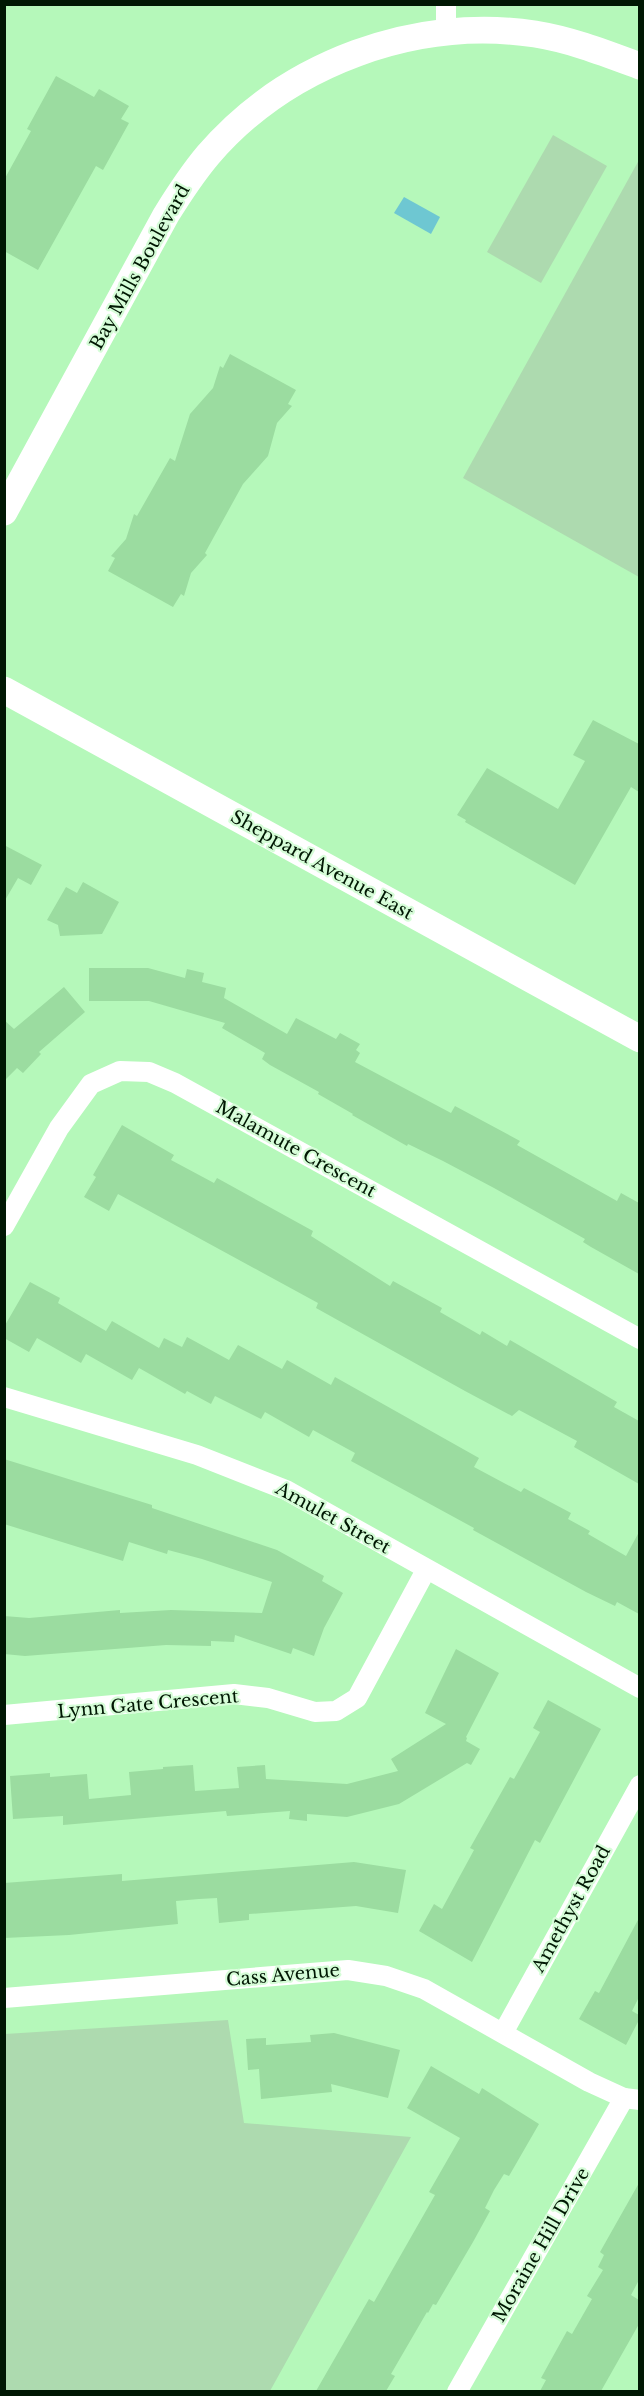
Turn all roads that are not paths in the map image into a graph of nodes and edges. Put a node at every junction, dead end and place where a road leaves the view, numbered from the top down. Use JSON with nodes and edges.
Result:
{"nodes":[{"id":1,"x":446,"y":17,"type":"edge"},
{"id":2,"x":639,"y":66,"type":"edge"},
{"id":3,"x":4,"y":512,"type":"edge"},
{"id":4,"x":4,"y":690,"type":"edge"},
{"id":5,"x":639,"y":1039,"type":"edge"},
{"id":6,"x":4,"y":1226,"type":"edge"},
{"id":7,"x":639,"y":1339,"type":"edge"},
{"id":8,"x":4,"y":1397,"type":"edge"},
{"id":9,"x":426,"y":1570,"type":"junction"},
{"id":10,"x":639,"y":1688,"type":"edge"},
{"id":11,"x":4,"y":1715,"type":"edge"},
{"id":12,"x":639,"y":1785,"type":"edge"},
{"id":13,"x":4,"y":1998,"type":"edge"},
{"id":14,"x":503,"y":2033,"type":"junction"},
{"id":15,"x":632,"y":2099,"type":"edge"},
{"id":16,"x":458,"y":2391,"type":"edge"}],
"edges":[{"from":1,"to":2,"type":"street","name":"Bay Mills Boulevard"},
{"from":1,"to":3,"type":"street","name":"Bay Mills Boulevard"},
{"from":4,"to":5,"type":"street","name":"Sheppard Avenue East"},
{"from":6,"to":7,"type":"street","name":"Malamute Crescent"},
{"from":8,"to":9,"type":"street","name":"Amulet Street"},
{"from":9,"to":10,"type":"street","name":"Amulet Street"},
{"from":9,"to":11,"type":"street","name":"Lynn Gate Crescent"},
{"from":12,"to":14,"type":"street","name":"Amethyst Road"},
{"from":13,"to":14,"type":"street","name":"Cass Avenue"},
{"from":14,"to":15,"type":"street","name":"Cass Avenue"},
{"from":15,"to":16,"type":"street","name":"Moraine Hill Drive"}]}
